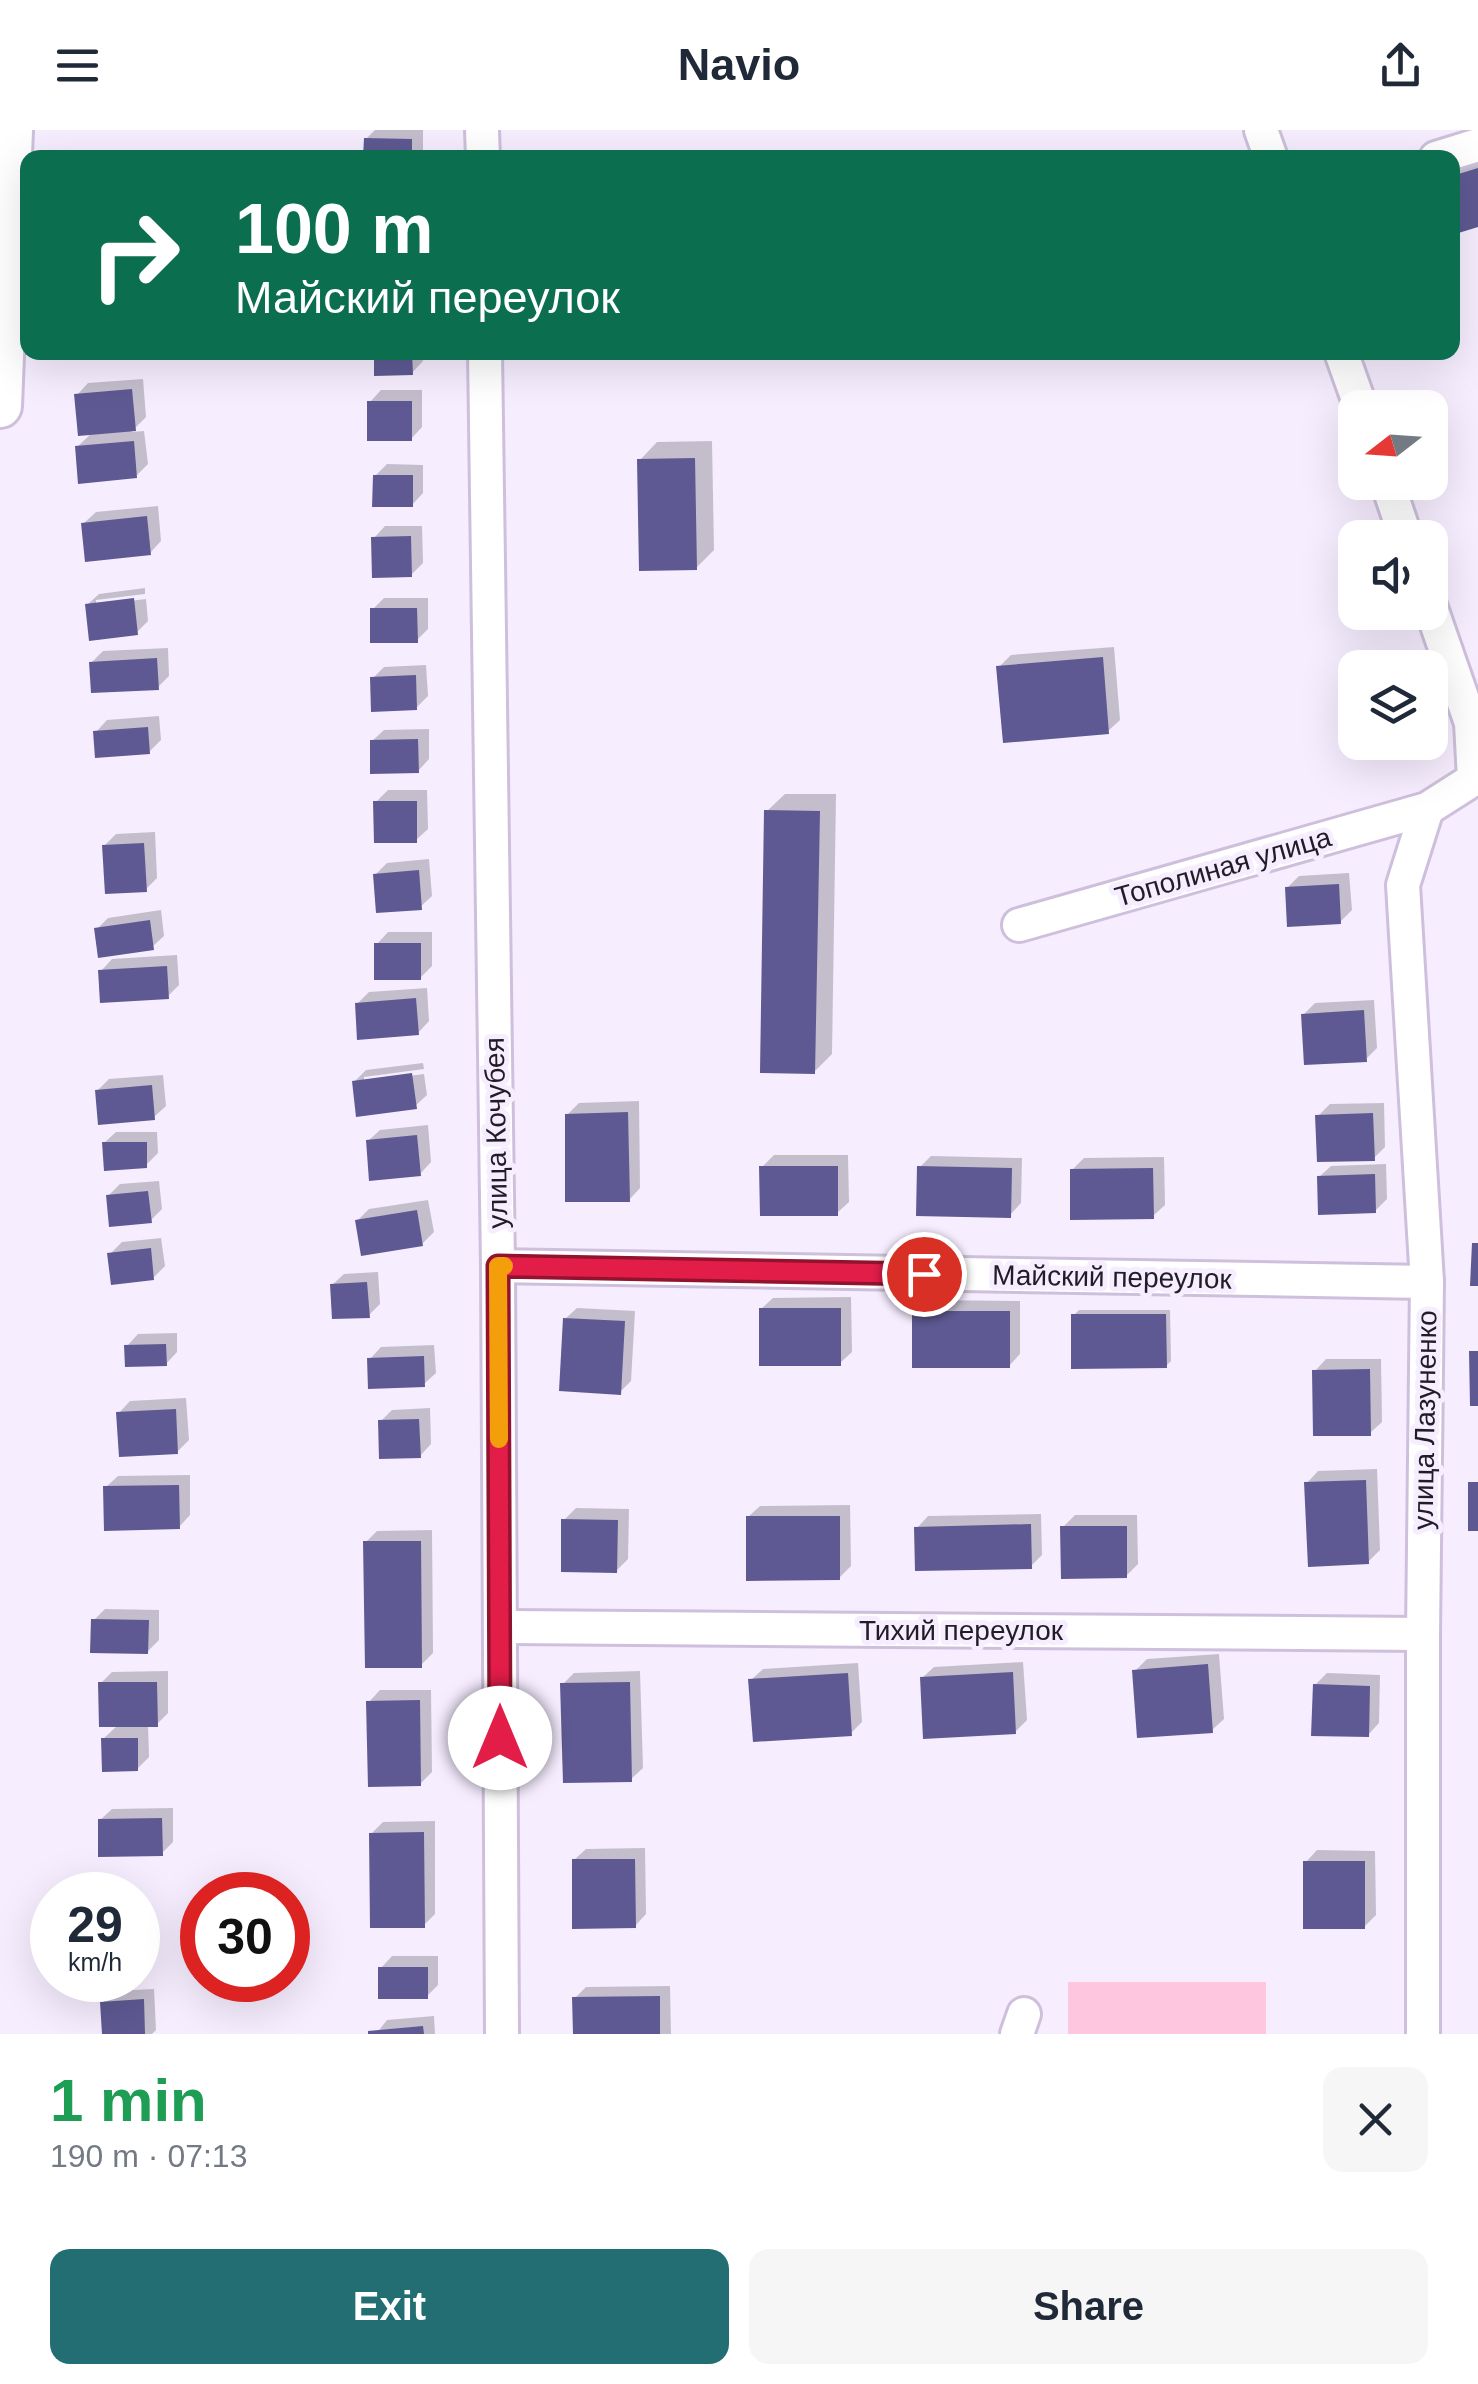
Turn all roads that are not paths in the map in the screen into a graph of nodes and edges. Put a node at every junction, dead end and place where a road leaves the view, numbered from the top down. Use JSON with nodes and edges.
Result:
{"nodes":[{"id":1,"x":11,"y":130,"type":"edge"},
{"id":2,"x":485,"y":360,"type":"edge"},
{"id":3,"x":1344,"y":360,"type":"edge"},
{"id":4,"x":1354,"y":390,"type":"edge"},
{"id":5,"x":0,"y":406,"type":"edge"},
{"id":6,"x":1439,"y":630,"type":"edge"},
{"id":7,"x":1427,"y":810,"type":"junction"},
{"id":8,"x":1018,"y":925,"type":"dead end"},
{"id":9,"x":498,"y":1266,"type":"junction"},
{"id":10,"x":1427,"y":1282,"type":"junction"},
{"id":11,"x":500,"y":1627,"type":"junction"},
{"id":12,"x":1423,"y":1634,"type":"junction"},
{"id":13,"x":502,"y":2034,"type":"edge"},
{"id":14,"x":1424,"y":2034,"type":"edge"}],
"edges":[{"from":1,"to":5,"type":"main road"},
{"from":2,"to":9,"type":"street","name":"улица Кочубея"},
{"from":3,"to":4,"type":"street"},
{"from":6,"to":7,"type":"street","name":"Тополиная улица"},
{"from":7,"to":8,"type":"street","name":"Тополиная улица"},
{"from":7,"to":10,"type":"street","name":"улица Лазуненко"},
{"from":9,"to":10,"type":"street","name":"Майский переулок"},
{"from":9,"to":11,"type":"street","name":"улица Кочубея"},
{"from":10,"to":12,"type":"street","name":"улица Лазуненко"},
{"from":11,"to":12,"type":"street","name":"Тихий переулок"},
{"from":11,"to":13,"type":"street","name":"улица Кочубея"},
{"from":12,"to":14,"type":"street","name":"улица Лазуненко"}]}
